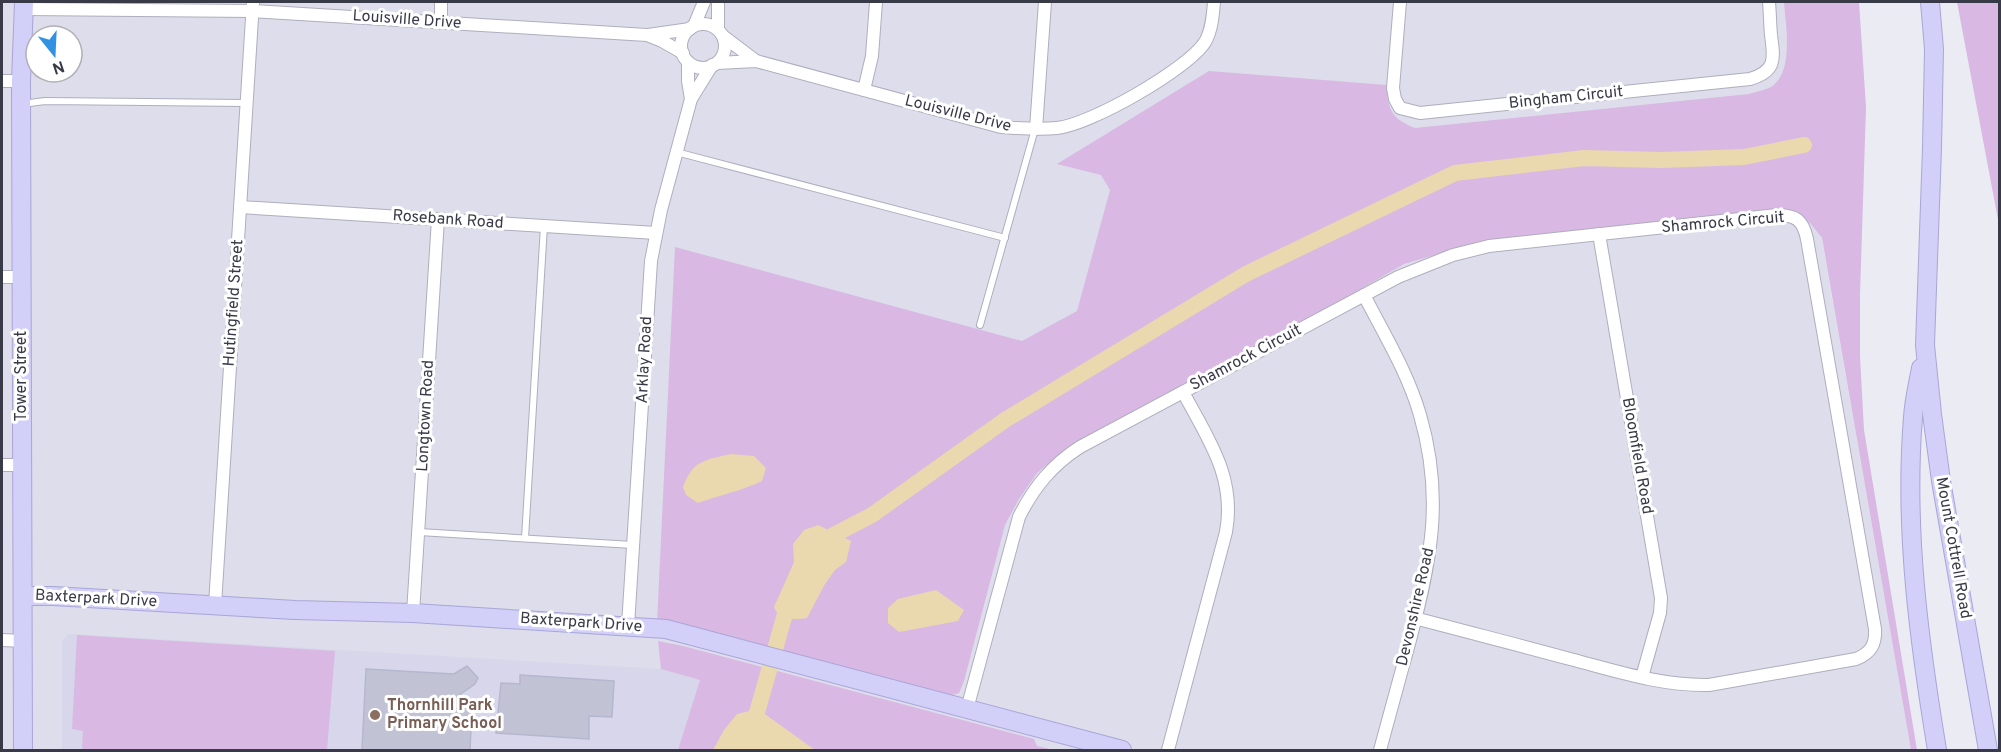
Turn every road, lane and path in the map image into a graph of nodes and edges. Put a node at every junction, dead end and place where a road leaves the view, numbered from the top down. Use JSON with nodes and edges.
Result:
{"nodes":[{"id":1,"x":441,"y":2,"type":"edge"},
{"id":2,"x":704,"y":2,"type":"edge"},
{"id":3,"x":718,"y":2,"type":"edge"},
{"id":4,"x":876,"y":2,"type":"edge"},
{"id":5,"x":1045,"y":2,"type":"edge"},
{"id":6,"x":1214,"y":2,"type":"edge"},
{"id":7,"x":1400,"y":2,"type":"edge"},
{"id":8,"x":1769,"y":2,"type":"edge"},
{"id":9,"x":1930,"y":2,"type":"edge"},
{"id":10,"x":24,"y":5,"type":"edge"},
{"id":11,"x":252,"y":6,"type":"edge"},
{"id":12,"x":441,"y":22,"type":"junction"},
{"id":13,"x":692,"y":28,"type":"junction"},
{"id":14,"x":720,"y":33,"type":"junction"},
{"id":15,"x":647,"y":35,"type":"junction"},
{"id":16,"x":686,"y":58,"type":"junction"},
{"id":17,"x":756,"y":61,"type":"junction"},
{"id":18,"x":714,"y":64,"type":"junction"},
{"id":19,"x":2,"y":81,"type":"edge"},
{"id":20,"x":21,"y":81,"type":"junction"},
{"id":21,"x":864,"y":90,"type":"junction"},
{"id":22,"x":691,"y":99,"type":"junction"},
{"id":23,"x":247,"y":103,"type":"junction"},
{"id":24,"x":21,"y":104,"type":"junction"},
{"id":25,"x":1035,"y":129,"type":"junction"},
{"id":26,"x":676,"y":153,"type":"junction"},
{"id":27,"x":240,"y":207,"type":"junction"},
{"id":28,"x":438,"y":219,"type":"junction"},
{"id":29,"x":544,"y":226,"type":"junction"},
{"id":30,"x":656,"y":233,"type":"junction"},
{"id":31,"x":1599,"y":234,"type":"junction"},
{"id":32,"x":1005,"y":238,"type":"junction"},
{"id":33,"x":22,"y":276,"type":"junction"},
{"id":34,"x":2,"y":277,"type":"edge"},
{"id":35,"x":1364,"y":295,"type":"junction"},
{"id":36,"x":980,"y":325,"type":"dead end"},
{"id":37,"x":1925,"y":345,"type":"junction"},
{"id":38,"x":1183,"y":392,"type":"junction"},
{"id":39,"x":2,"y":465,"type":"edge"},
{"id":40,"x":23,"y":465,"type":"junction"},
{"id":41,"x":419,"y":532,"type":"junction"},
{"id":42,"x":525,"y":538,"type":"junction"},
{"id":43,"x":634,"y":545,"type":"junction"},
{"id":44,"x":24,"y":596,"type":"junction"},
{"id":45,"x":215,"y":605,"type":"junction"},
{"id":46,"x":413,"y":613,"type":"junction"},
{"id":47,"x":1415,"y":618,"type":"junction"},
{"id":48,"x":628,"y":626,"type":"junction"},
{"id":49,"x":2,"y":640,"type":"edge"},
{"id":50,"x":24,"y":640,"type":"junction"},
{"id":51,"x":1642,"y":677,"type":"junction"},
{"id":52,"x":967,"y":709,"type":"junction"},
{"id":53,"x":23,"y":750,"type":"edge"},
{"id":54,"x":1122,"y":750,"type":"edge"},
{"id":55,"x":1168,"y":750,"type":"edge"},
{"id":56,"x":1380,"y":750,"type":"edge"},
{"id":57,"x":1937,"y":750,"type":"edge"},
{"id":58,"x":1988,"y":750,"type":"edge"}],
"edges":[{"from":1,"to":12,"type":"street"},
{"from":2,"to":13,"type":"street"},
{"from":3,"to":14,"type":"street"},
{"from":4,"to":21,"type":"street"},
{"from":5,"to":25,"type":"street"},
{"from":6,"to":25,"type":"street","name":"Louisville Drive"},
{"from":7,"to":8,"type":"street","name":"Bingham Circuit"},
{"from":9,"to":37,"type":"street","name":"Mount Cottrell Road"},
{"from":10,"to":11,"type":"street","name":"Louisville Drive"},
{"from":10,"to":20,"type":"street","name":"Tower Street"},
{"from":11,"to":12,"type":"street","name":"Louisville Drive"},
{"from":11,"to":23,"type":"street","name":"Hutingfield Street"},
{"from":12,"to":15,"type":"street","name":"Louisville Drive"},
{"from":13,"to":14,"type":"street"},
{"from":13,"to":15,"type":"street","name":"Louisville Drive"},
{"from":13,"to":16,"type":"street"},
{"from":14,"to":17,"type":"street","name":"Louisville Drive"},
{"from":14,"to":18,"type":"street"},
{"from":15,"to":16,"type":"street","name":"Louisville Drive"},
{"from":16,"to":18,"type":"street"},
{"from":16,"to":22,"type":"street","name":"Arklay Road"},
{"from":17,"to":18,"type":"street","name":"Louisville Drive"},
{"from":17,"to":21,"type":"street","name":"Louisville Drive"},
{"from":18,"to":22,"type":"street","name":"Arklay Road"},
{"from":19,"to":20,"type":"street"},
{"from":20,"to":24,"type":"street","name":"Tower Street"},
{"from":21,"to":25,"type":"street","name":"Louisville Drive"},
{"from":22,"to":26,"type":"street","name":"Arklay Road"},
{"from":23,"to":24,"type":"lane"},
{"from":23,"to":27,"type":"street","name":"Hutingfield Street"},
{"from":24,"to":33,"type":"street","name":"Tower Street"},
{"from":25,"to":32,"type":"lane"},
{"from":26,"to":30,"type":"street","name":"Arklay Road"},
{"from":26,"to":32,"type":"lane"},
{"from":27,"to":28,"type":"street","name":"Rosebank Road"},
{"from":27,"to":45,"type":"street","name":"Hutingfield Street"},
{"from":28,"to":29,"type":"street","name":"Rosebank Road"},
{"from":28,"to":41,"type":"street","name":"Longtown Road"},
{"from":29,"to":30,"type":"street","name":"Rosebank Road"},
{"from":29,"to":42,"type":"lane"},
{"from":30,"to":43,"type":"street","name":"Arklay Road"},
{"from":31,"to":35,"type":"street","name":"Shamrock Circuit"},
{"from":31,"to":51,"type":"street","name":"Bloomfield Road"},
{"from":31,"to":51,"type":"street","name":"Shamrock Circuit"},
{"from":32,"to":36,"type":"lane"},
{"from":33,"to":34,"type":"street"},
{"from":33,"to":40,"type":"street","name":"Tower Street"},
{"from":35,"to":38,"type":"street","name":"Shamrock Circuit"},
{"from":35,"to":47,"type":"street","name":"Devonshire Road"},
{"from":37,"to":57,"type":"street","name":"Mount Cottrell Road"},
{"from":37,"to":58,"type":"street","name":"Mount Cottrell Road"},
{"from":38,"to":52,"type":"street","name":"Shamrock Circuit"},
{"from":38,"to":55,"type":"street"},
{"from":39,"to":40,"type":"street"},
{"from":40,"to":44,"type":"street","name":"Tower Street"},
{"from":41,"to":42,"type":"lane"},
{"from":41,"to":46,"type":"street","name":"Longtown Road"},
{"from":42,"to":43,"type":"lane"},
{"from":43,"to":48,"type":"street","name":"Arklay Road"},
{"from":44,"to":45,"type":"street","name":"Baxterpark Drive"},
{"from":44,"to":50,"type":"street","name":"Tower Street"},
{"from":45,"to":46,"type":"street","name":"Baxterpark Drive"},
{"from":46,"to":48,"type":"street","name":"Baxterpark Drive"},
{"from":47,"to":51,"type":"street","name":"Shamrock Circuit"},
{"from":47,"to":56,"type":"street","name":"Devonshire Road"},
{"from":48,"to":52,"type":"street","name":"Baxterpark Drive"},
{"from":49,"to":50,"type":"street"},
{"from":50,"to":53,"type":"street","name":"Tower Street"},
{"from":52,"to":54,"type":"street","name":"Baxterpark Drive"}]}
